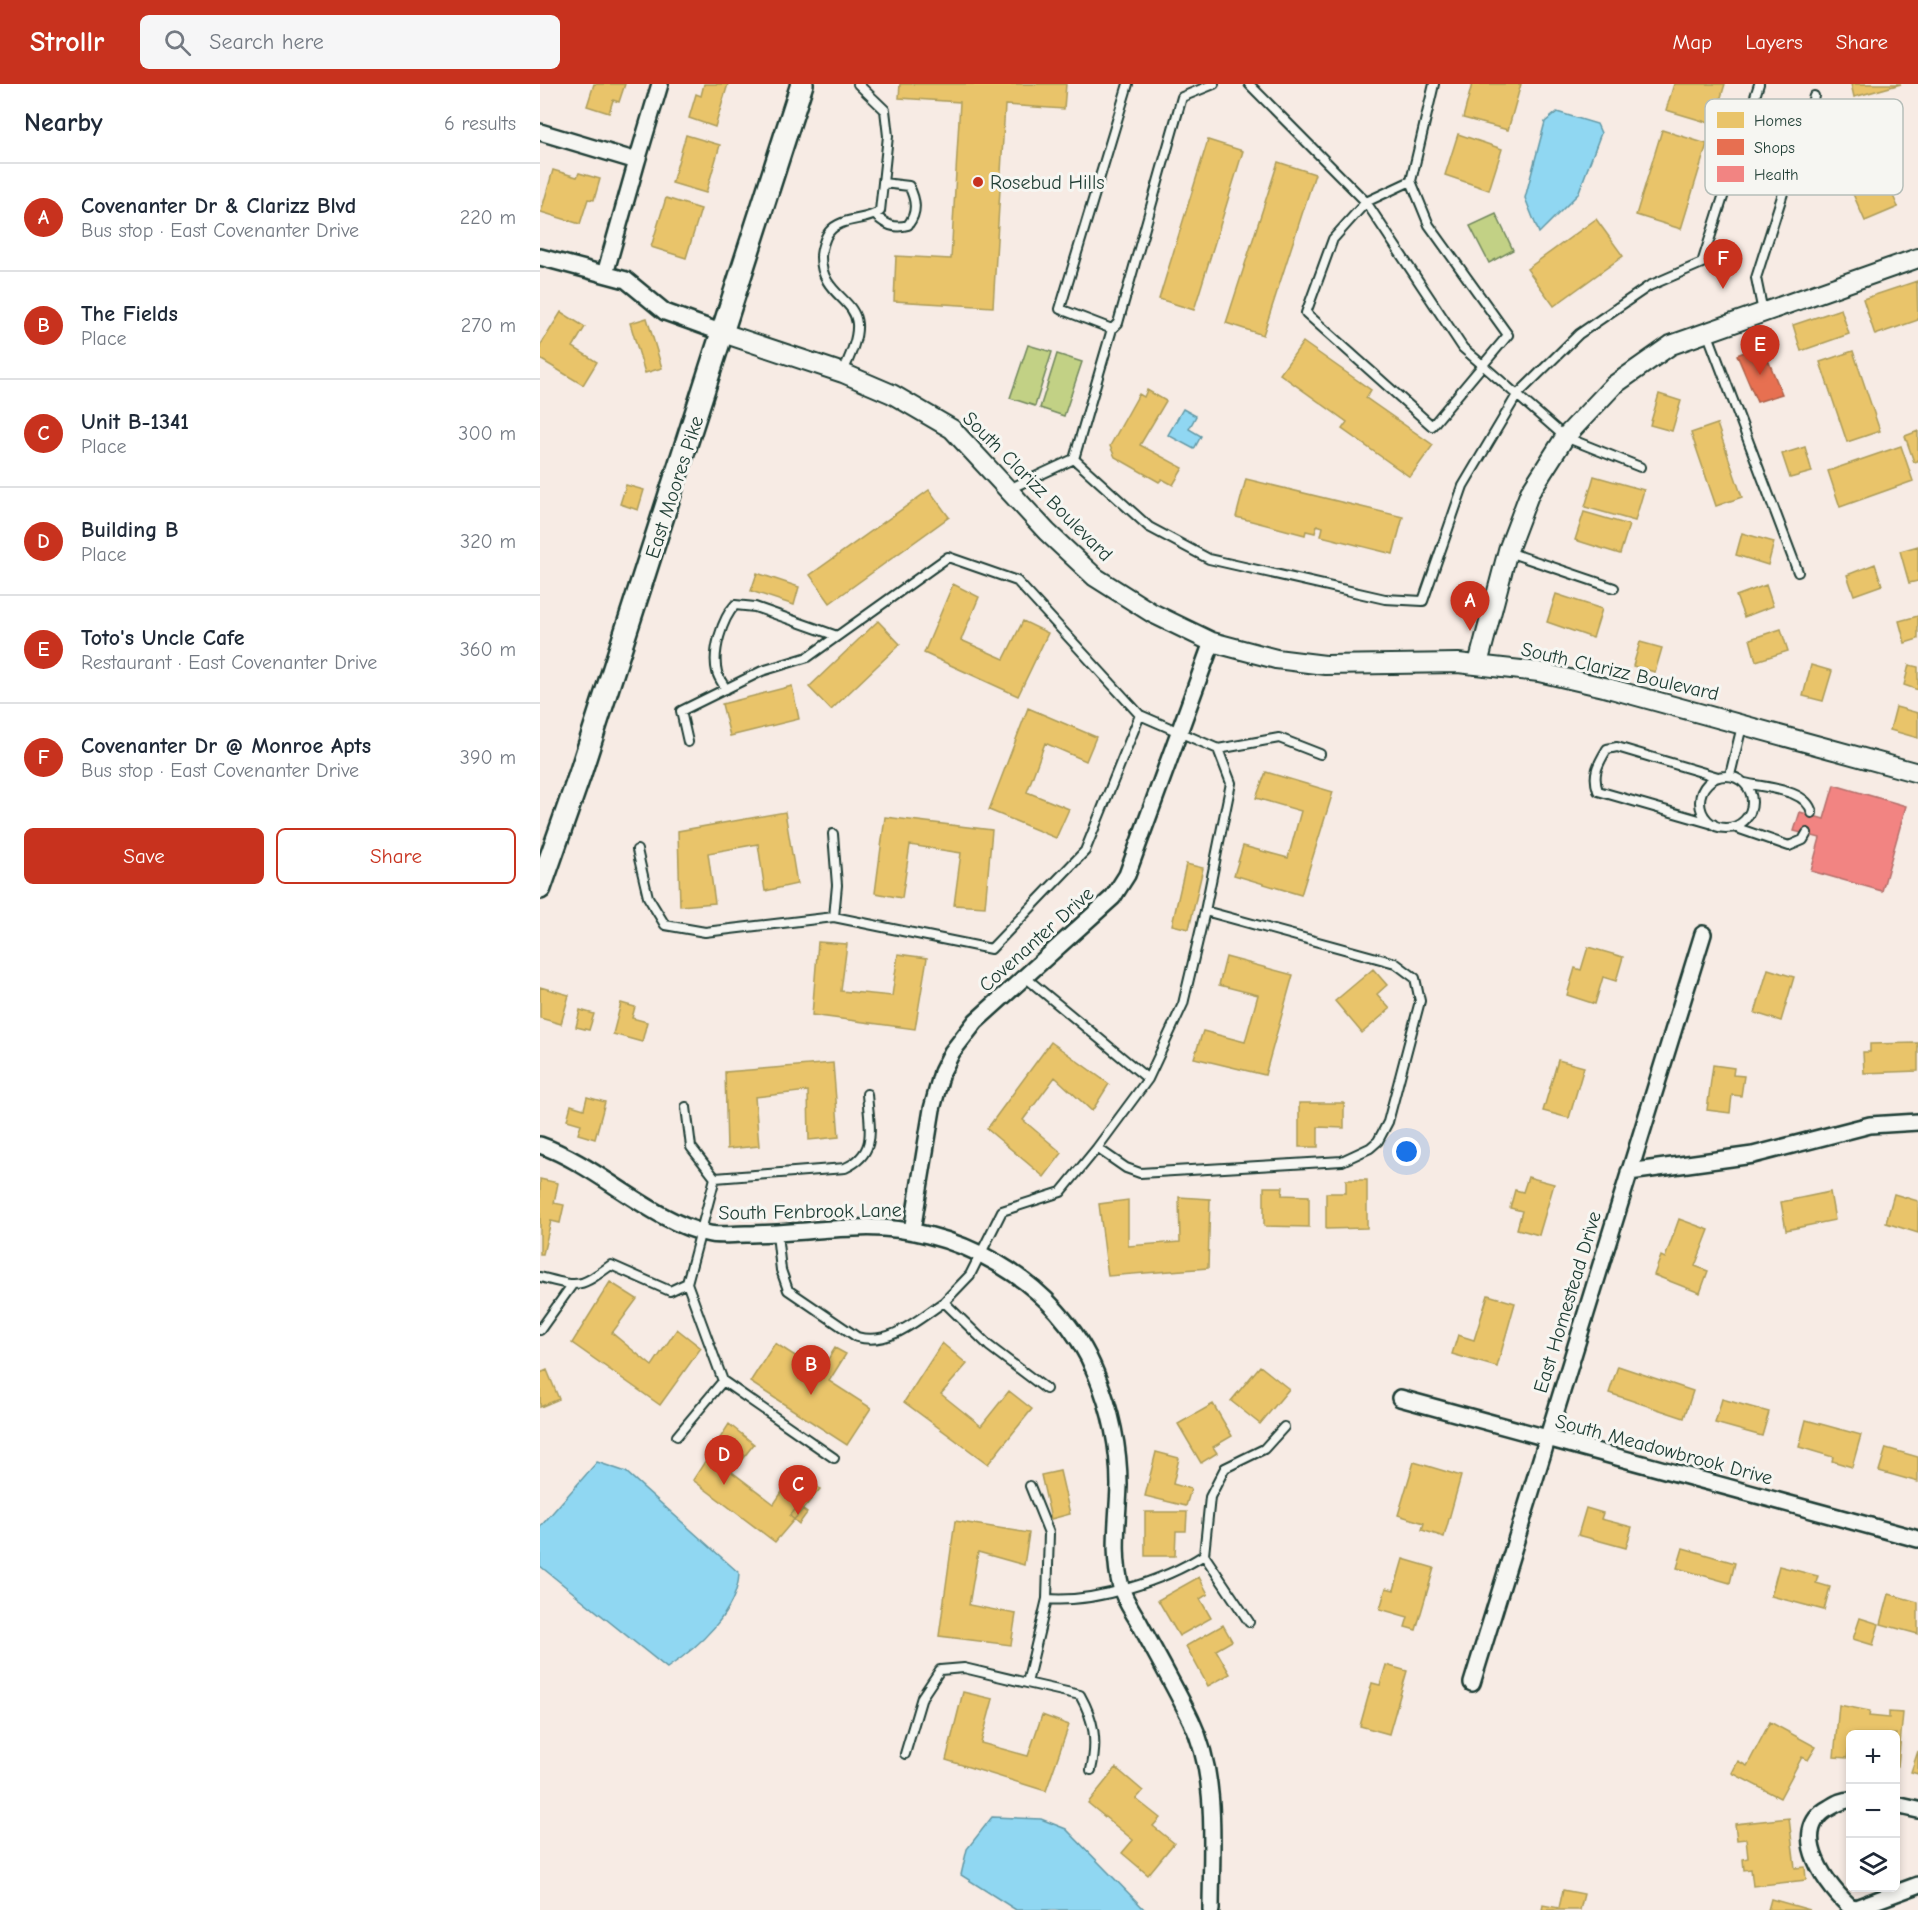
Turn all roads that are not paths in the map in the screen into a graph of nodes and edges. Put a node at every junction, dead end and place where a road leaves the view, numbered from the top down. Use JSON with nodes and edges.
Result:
{"nodes":[{"id":1,"x":660,"y":84,"type":"edge"},
{"id":2,"x":802,"y":84,"type":"edge"},
{"id":3,"x":858,"y":84,"type":"edge"},
{"id":4,"x":1128,"y":84,"type":"edge"},
{"id":5,"x":1214,"y":84,"type":"edge"},
{"id":6,"x":1249,"y":84,"type":"edge"},
{"id":7,"x":1434,"y":84,"type":"edge"},
{"id":8,"x":1759,"y":84,"type":"edge"},
{"id":9,"x":1814,"y":96,"type":"dead end"},
{"id":10,"x":1754,"y":99,"type":"edge"},
{"id":11,"x":1813,"y":99,"type":"edge"},
{"id":12,"x":540,"y":132,"type":"edge"},
{"id":13,"x":637,"y":161,"type":"junction"},
{"id":14,"x":1411,"y":182,"type":"junction"},
{"id":15,"x":883,"y":183,"type":"junction"},
{"id":16,"x":1724,"y":195,"type":"edge"},
{"id":17,"x":1782,"y":195,"type":"edge"},
{"id":18,"x":1366,"y":202,"type":"junction"},
{"id":19,"x":875,"y":215,"type":"junction"},
{"id":20,"x":540,"y":257,"type":"edge"},
{"id":21,"x":1918,"y":258,"type":"edge"},
{"id":22,"x":604,"y":274,"type":"junction"},
{"id":23,"x":1764,"y":313,"type":"junction"},
{"id":24,"x":1112,"y":329,"type":"junction"},
{"id":25,"x":1706,"y":331,"type":"junction"},
{"id":26,"x":723,"y":333,"type":"junction"},
{"id":27,"x":1484,"y":366,"type":"junction"},
{"id":28,"x":843,"y":373,"type":"junction"},
{"id":29,"x":1517,"y":394,"type":"junction"},
{"id":30,"x":1565,"y":437,"type":"junction"},
{"id":31,"x":1074,"y":459,"type":"junction"},
{"id":32,"x":1640,"y":467,"type":"dead end"},
{"id":33,"x":1009,"y":489,"type":"junction"},
{"id":34,"x":1508,"y":552,"type":"junction"},
{"id":35,"x":1798,"y":572,"type":"dead end"},
{"id":36,"x":1614,"y":588,"type":"dead end"},
{"id":37,"x":837,"y":636,"type":"junction"},
{"id":38,"x":1212,"y":642,"type":"junction"},
{"id":39,"x":1478,"y":664,"type":"junction"},
{"id":40,"x":726,"y":689,"type":"junction"},
{"id":41,"x":1140,"y":715,"type":"junction"},
{"id":42,"x":1742,"y":724,"type":"junction"},
{"id":43,"x":1179,"y":730,"type":"junction"},
{"id":44,"x":688,"y":742,"type":"dead end"},
{"id":45,"x":1218,"y":749,"type":"junction"},
{"id":46,"x":1320,"y":754,"type":"dead end"},
{"id":47,"x":1918,"y":773,"type":"edge"},
{"id":48,"x":1730,"y":776,"type":"junction"},
{"id":49,"x":1718,"y":777,"type":"junction"},
{"id":50,"x":1745,"y":783,"type":"junction"},
{"id":51,"x":1812,"y":813,"type":"dead end"},
{"id":52,"x":1713,"y":824,"type":"junction"},
{"id":53,"x":1734,"y":827,"type":"junction"},
{"id":54,"x":1807,"y":833,"type":"dead end"},
{"id":55,"x":833,"y":834,"type":"dead end"},
{"id":56,"x":638,"y":850,"type":"dead end"},
{"id":57,"x":540,"y":888,"type":"edge"},
{"id":58,"x":1205,"y":911,"type":"junction"},
{"id":59,"x":834,"y":917,"type":"junction"},
{"id":60,"x":1703,"y":934,"type":"dead end"},
{"id":61,"x":1025,"y":977,"type":"junction"},
{"id":62,"x":1148,"y":1079,"type":"junction"},
{"id":63,"x":867,"y":1094,"type":"dead end"},
{"id":64,"x":686,"y":1107,"type":"dead end"},
{"id":65,"x":1918,"y":1122,"type":"edge"},
{"id":66,"x":540,"y":1144,"type":"edge"},
{"id":67,"x":1097,"y":1148,"type":"junction"},
{"id":68,"x":1629,"y":1172,"type":"junction"},
{"id":69,"x":715,"y":1178,"type":"junction"},
{"id":70,"x":699,"y":1231,"type":"junction"},
{"id":71,"x":912,"y":1231,"type":"junction"},
{"id":72,"x":777,"y":1234,"type":"junction"},
{"id":73,"x":979,"y":1253,"type":"junction"},
{"id":74,"x":540,"y":1277,"type":"edge"},
{"id":75,"x":687,"y":1283,"type":"junction"},
{"id":76,"x":572,"y":1285,"type":"junction"},
{"id":77,"x":944,"y":1302,"type":"junction"},
{"id":78,"x":540,"y":1330,"type":"edge"},
{"id":79,"x":723,"y":1381,"type":"junction"},
{"id":80,"x":1046,"y":1389,"type":"dead end"},
{"id":81,"x":1400,"y":1398,"type":"dead end"},
{"id":82,"x":1284,"y":1427,"type":"dead end"},
{"id":83,"x":677,"y":1436,"type":"dead end"},
{"id":84,"x":1547,"y":1439,"type":"junction"},
{"id":85,"x":834,"y":1458,"type":"dead end"},
{"id":86,"x":1030,"y":1486,"type":"dead end"},
{"id":87,"x":1918,"y":1539,"type":"edge"},
{"id":88,"x":1204,"y":1555,"type":"junction"},
{"id":89,"x":1121,"y":1589,"type":"junction"},
{"id":90,"x":1047,"y":1599,"type":"junction"},
{"id":91,"x":1249,"y":1622,"type":"dead end"},
{"id":92,"x":1027,"y":1683,"type":"junction"},
{"id":93,"x":1472,"y":1683,"type":"dead end"},
{"id":94,"x":904,"y":1754,"type":"dead end"},
{"id":95,"x":1091,"y":1770,"type":"dead end"},
{"id":96,"x":1846,"y":1800,"type":"edge"},
{"id":97,"x":1900,"y":1806,"type":"edge"},
{"id":98,"x":1918,"y":1810,"type":"edge"},
{"id":99,"x":1918,"y":1885,"type":"edge"},
{"id":100,"x":1211,"y":1910,"type":"edge"},
{"id":101,"x":1853,"y":1910,"type":"edge"}],
"edges":[{"from":1,"to":13,"type":"street"},
{"from":2,"to":26,"type":"main road","name":"East Moores Pike"},
{"from":3,"to":15,"type":"lane"},
{"from":4,"to":24,"type":"lane"},
{"from":5,"to":24,"type":"lane"},
{"from":6,"to":18,"type":"lane"},
{"from":7,"to":14,"type":"lane"},
{"from":8,"to":10,"type":"lane"},
{"from":9,"to":11,"type":"lane"},
{"from":12,"to":13,"type":"street"},
{"from":13,"to":22,"type":"street"},
{"from":14,"to":18,"type":"lane"},
{"from":14,"to":27,"type":"lane"},
{"from":15,"to":19,"type":"lane"},
{"from":15,"to":19,"type":"lane"},
{"from":16,"to":29,"type":"lane"},
{"from":17,"to":23,"type":"lane"},
{"from":18,"to":27,"type":"lane"},
{"from":18,"to":27,"type":"lane"},
{"from":19,"to":28,"type":"lane"},
{"from":20,"to":22,"type":"street"},
{"from":21,"to":23,"type":"street"},
{"from":22,"to":26,"type":"street"},
{"from":23,"to":25,"type":"street"},
{"from":24,"to":31,"type":"lane"},
{"from":25,"to":30,"type":"street"},
{"from":25,"to":35,"type":"lane"},
{"from":26,"to":28,"type":"street","name":"South Clarizz Boulevard"},
{"from":26,"to":57,"type":"main road","name":"East Moores Pike"},
{"from":27,"to":29,"type":"lane"},
{"from":28,"to":33,"type":"street","name":"South Clarizz Boulevard"},
{"from":29,"to":30,"type":"lane"},
{"from":29,"to":31,"type":"lane"},
{"from":30,"to":32,"type":"lane"},
{"from":30,"to":34,"type":"street"},
{"from":31,"to":33,"type":"lane"},
{"from":33,"to":38,"type":"street","name":"South Clarizz Boulevard"},
{"from":34,"to":36,"type":"lane"},
{"from":34,"to":39,"type":"street"},
{"from":37,"to":40,"type":"lane"},
{"from":37,"to":40,"type":"lane"},
{"from":37,"to":41,"type":"lane"},
{"from":38,"to":39,"type":"street","name":"South Clarizz Boulevard"},
{"from":38,"to":43,"type":"street","name":"Covenanter Drive"},
{"from":39,"to":42,"type":"street","name":"South Clarizz Boulevard"},
{"from":40,"to":44,"type":"lane"},
{"from":41,"to":43,"type":"lane"},
{"from":41,"to":59,"type":"lane"},
{"from":42,"to":47,"type":"street","name":"South Clarizz Boulevard"},
{"from":42,"to":48,"type":"lane"},
{"from":43,"to":45,"type":"lane"},
{"from":43,"to":61,"type":"street","name":"Covenanter Drive"},
{"from":45,"to":46,"type":"lane"},
{"from":45,"to":58,"type":"lane"},
{"from":48,"to":49,"type":"lane"},
{"from":48,"to":50,"type":"lane"},
{"from":49,"to":52,"type":"lane"},
{"from":49,"to":52,"type":"lane"},
{"from":50,"to":51,"type":"lane"},
{"from":50,"to":53,"type":"lane"},
{"from":52,"to":53,"type":"lane"},
{"from":53,"to":54,"type":"lane"},
{"from":55,"to":59,"type":"lane"},
{"from":56,"to":59,"type":"lane"},
{"from":58,"to":62,"type":"lane"},
{"from":58,"to":67,"type":"lane"},
{"from":60,"to":68,"type":"street","name":"East Homestead Drive"},
{"from":61,"to":62,"type":"lane"},
{"from":61,"to":71,"type":"street","name":"Covenanter Drive"},
{"from":62,"to":67,"type":"lane"},
{"from":63,"to":69,"type":"lane"},
{"from":64,"to":69,"type":"lane"},
{"from":65,"to":68,"type":"street"},
{"from":66,"to":70,"type":"street","name":"South Fenbrook Lane"},
{"from":67,"to":73,"type":"lane"},
{"from":68,"to":84,"type":"street","name":"East Homestead Drive"},
{"from":69,"to":70,"type":"lane"},
{"from":70,"to":72,"type":"street","name":"South Fenbrook Lane"},
{"from":70,"to":75,"type":"lane"},
{"from":71,"to":72,"type":"street","name":"South Fenbrook Lane"},
{"from":71,"to":73,"type":"street","name":"South Fenbrook Lane"},
{"from":72,"to":77,"type":"lane"},
{"from":73,"to":77,"type":"lane"},
{"from":73,"to":89,"type":"street","name":"South Fenbrook Lane"},
{"from":74,"to":76,"type":"lane"},
{"from":75,"to":76,"type":"lane"},
{"from":75,"to":79,"type":"lane"},
{"from":76,"to":78,"type":"lane"},
{"from":77,"to":80,"type":"lane"},
{"from":79,"to":83,"type":"lane"},
{"from":79,"to":85,"type":"lane"},
{"from":81,"to":84,"type":"street","name":"South Meadowbrook Drive"},
{"from":82,"to":88,"type":"lane"},
{"from":84,"to":87,"type":"street","name":"South Meadowbrook Drive"},
{"from":84,"to":93,"type":"street","name":"East Homestead Drive"},
{"from":86,"to":90,"type":"lane"},
{"from":88,"to":89,"type":"lane"},
{"from":88,"to":91,"type":"lane"},
{"from":89,"to":90,"type":"lane"},
{"from":89,"to":100,"type":"street","name":"South Fenbrook Lane"},
{"from":90,"to":92,"type":"lane"},
{"from":92,"to":94,"type":"lane"},
{"from":92,"to":95,"type":"lane"},
{"from":96,"to":101,"type":"street"},
{"from":97,"to":98,"type":"street"},
{"from":99,"to":101,"type":"street"}]}
